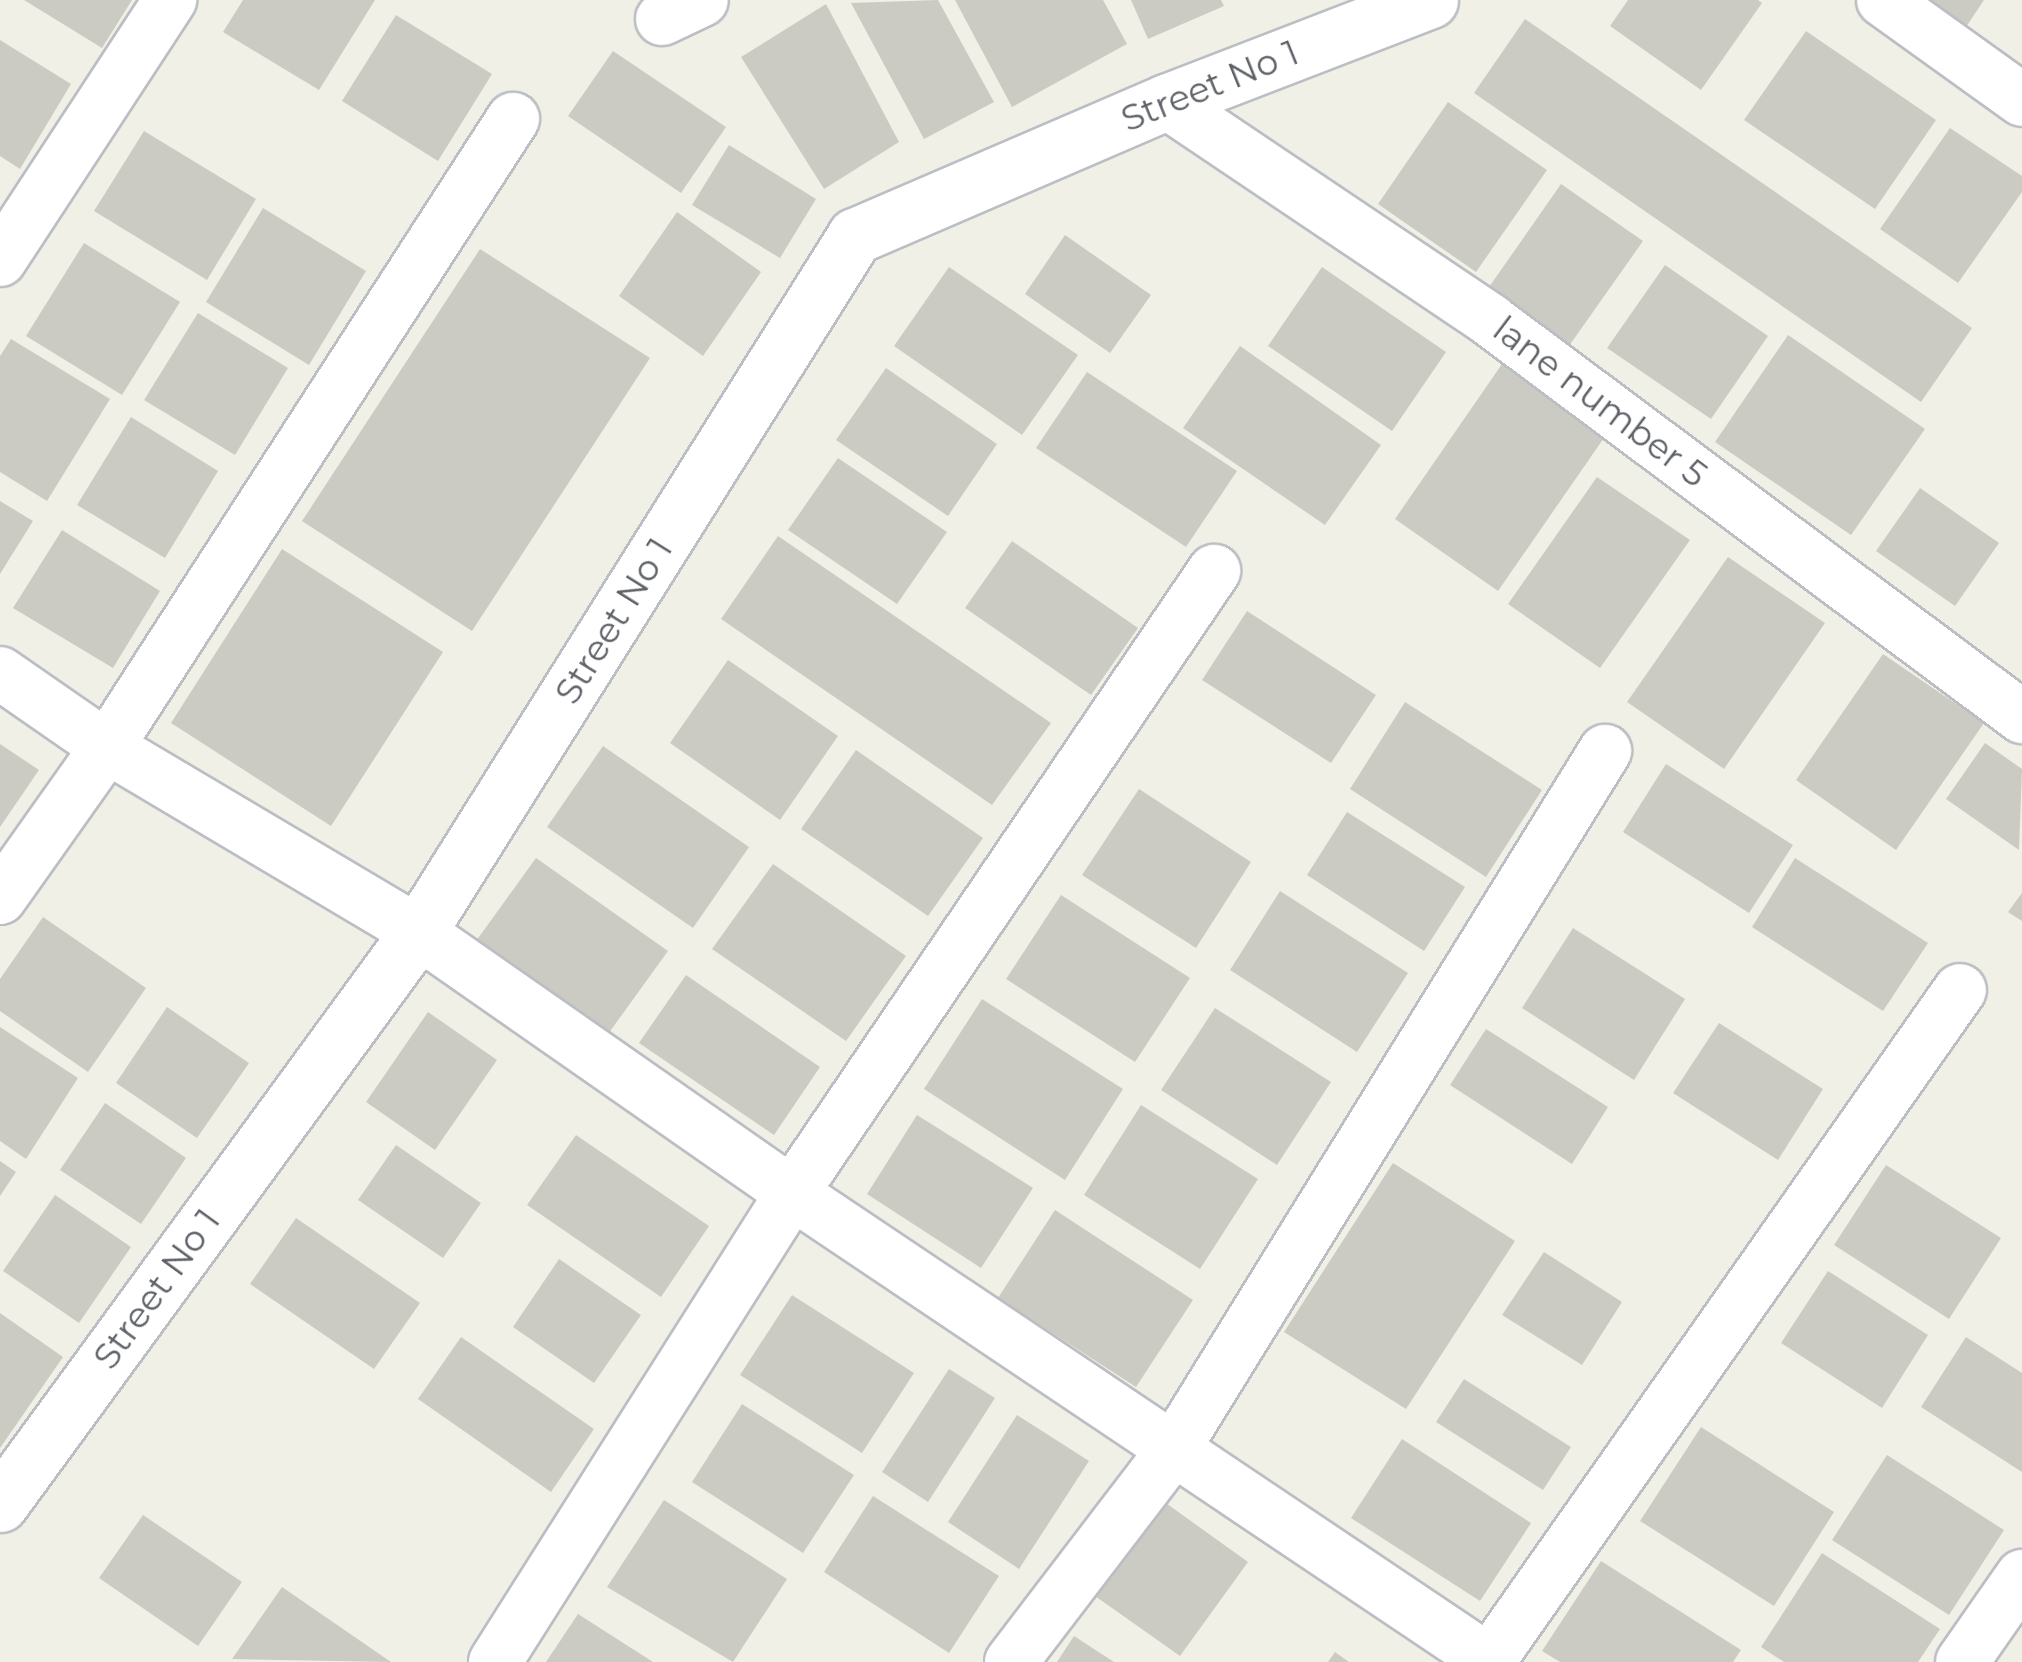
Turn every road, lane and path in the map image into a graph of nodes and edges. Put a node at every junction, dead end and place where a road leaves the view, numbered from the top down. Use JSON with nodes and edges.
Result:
{"nodes":[{"id":1,"x":170,"y":0,"type":"edge"},
{"id":2,"x":1430,"y":0,"type":"edge"},
{"id":3,"x":1882,"y":0,"type":"edge"},
{"id":4,"x":2022,"y":100,"type":"edge"},
{"id":5,"x":1166,"y":102,"type":"junction"},
{"id":6,"x":513,"y":119,"type":"dead end"},
{"id":7,"x":0,"y":260,"type":"edge"},
{"id":8,"x":1214,"y":571,"type":"dead end"},
{"id":9,"x":0,"y":672,"type":"edge"},
{"id":10,"x":2022,"y":717,"type":"edge"},
{"id":11,"x":107,"y":747,"type":"junction"},
{"id":12,"x":1604,"y":751,"type":"dead end"},
{"id":13,"x":0,"y":898,"type":"edge"},
{"id":14,"x":418,"y":932,"type":"junction"},
{"id":15,"x":1960,"y":990,"type":"dead end"},
{"id":16,"x":792,"y":1193,"type":"junction"},
{"id":17,"x":1173,"y":1450,"type":"junction"},
{"id":18,"x":0,"y":1504,"type":"edge"},
{"id":19,"x":2022,"y":1576,"type":"edge"},
{"id":20,"x":495,"y":1662,"type":"edge"},
{"id":21,"x":1011,"y":1662,"type":"edge"},
{"id":22,"x":1489,"y":1662,"type":"edge"},
{"id":23,"x":1962,"y":1662,"type":"edge"}],
"edges":[{"from":1,"to":7,"type":"street"},
{"from":2,"to":5,"type":"street","name":"Street No 1"},
{"from":3,"to":4,"type":"street"},
{"from":5,"to":10,"type":"street","name":"lane number 5"},
{"from":5,"to":14,"type":"street","name":"Street No 1"},
{"from":6,"to":11,"type":"street"},
{"from":8,"to":16,"type":"street"},
{"from":9,"to":11,"type":"street"},
{"from":11,"to":13,"type":"street"},
{"from":11,"to":14,"type":"street"},
{"from":12,"to":17,"type":"street"},
{"from":14,"to":16,"type":"street"},
{"from":14,"to":18,"type":"street","name":"Street No 1"},
{"from":15,"to":22,"type":"street"},
{"from":16,"to":17,"type":"street"},
{"from":16,"to":20,"type":"street"},
{"from":17,"to":21,"type":"street"},
{"from":17,"to":22,"type":"street"},
{"from":19,"to":23,"type":"street"}]}
